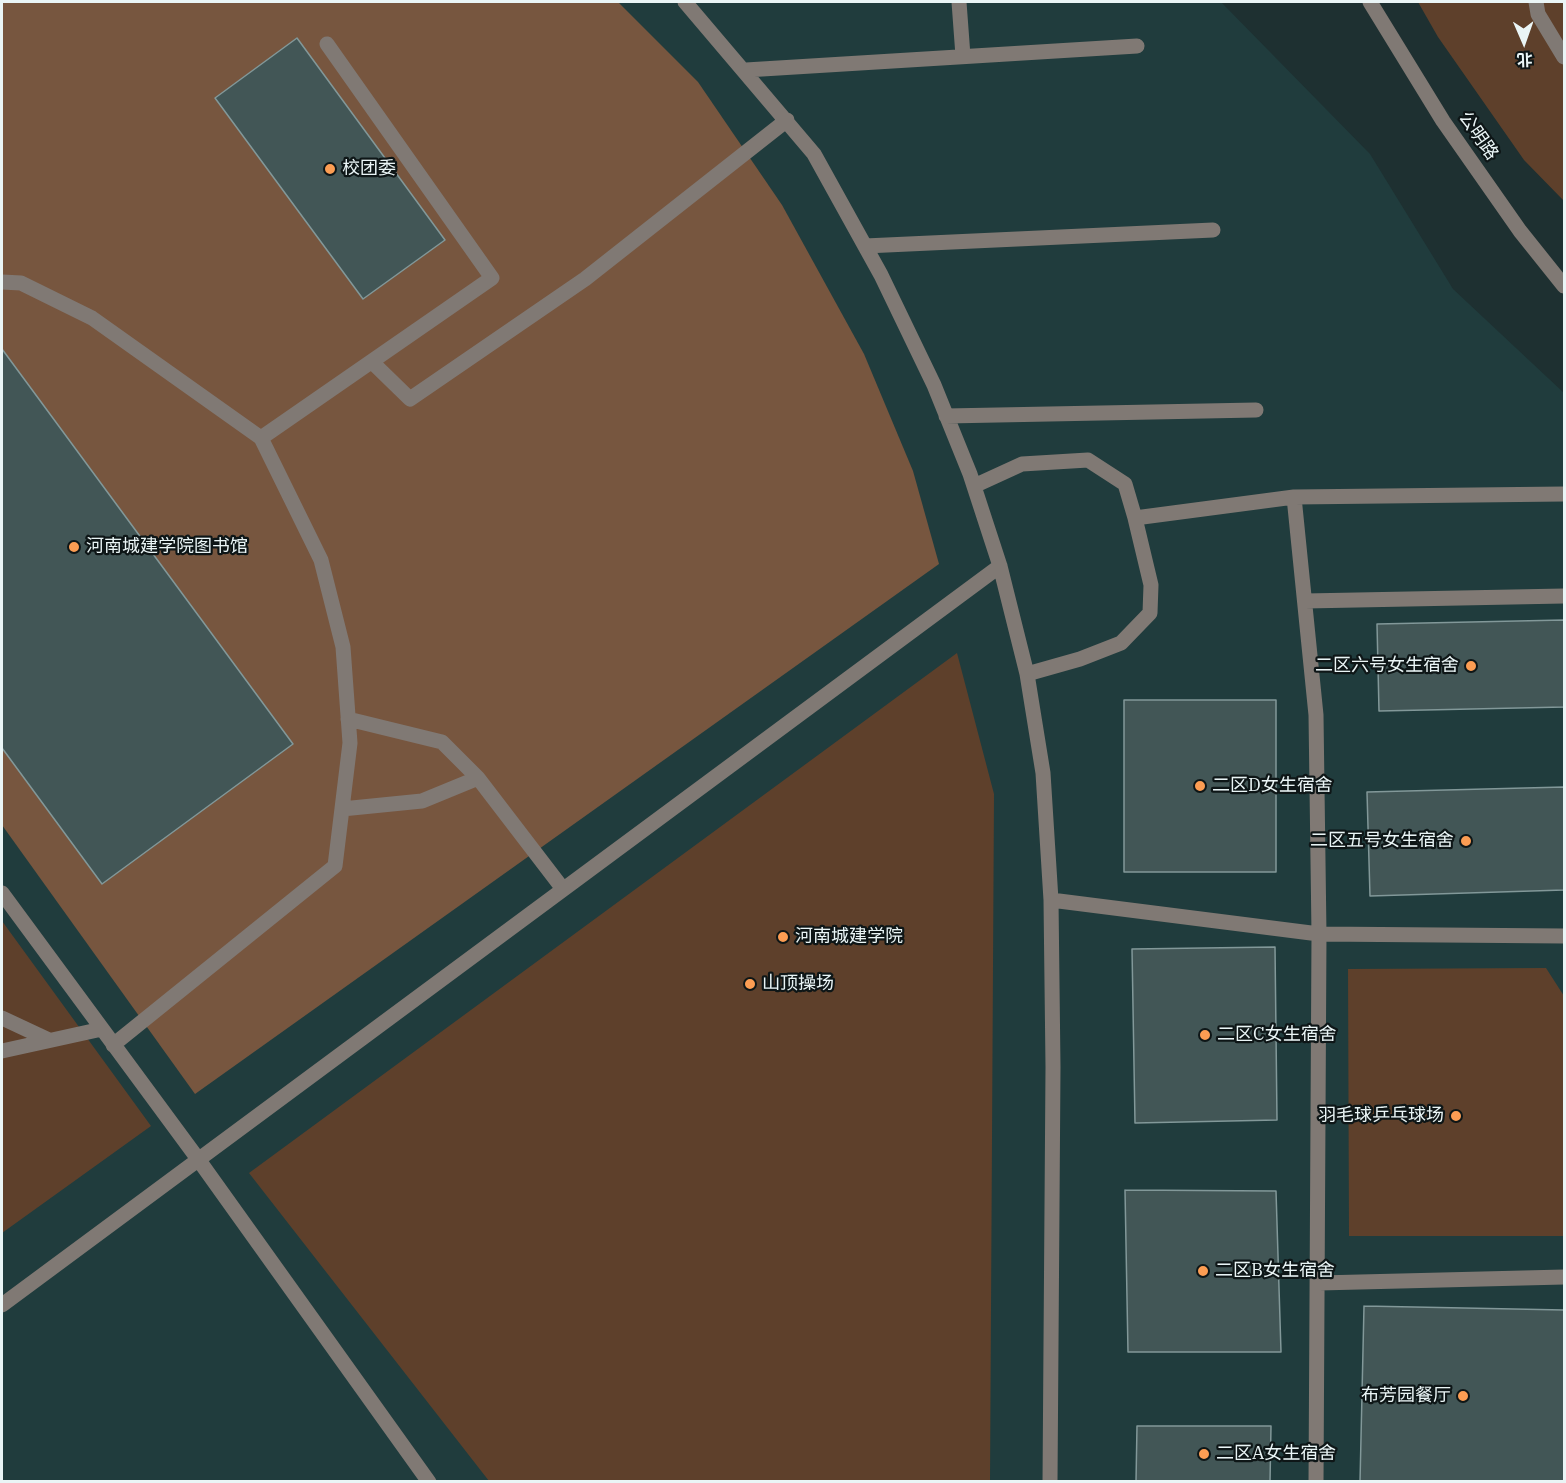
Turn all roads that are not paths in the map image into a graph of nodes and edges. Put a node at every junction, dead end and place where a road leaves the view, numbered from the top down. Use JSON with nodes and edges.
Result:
{"nodes":[{"id":1,"x":685,"y":2,"type":"edge"},
{"id":2,"x":959,"y":2,"type":"edge"},
{"id":3,"x":1370,"y":2,"type":"edge"},
{"id":4,"x":1536,"y":2,"type":"edge"},
{"id":5,"x":327,"y":45,"type":"dead end"},
{"id":6,"x":1137,"y":46,"type":"dead end"},
{"id":7,"x":963,"y":56,"type":"junction"},
{"id":8,"x":1564,"y":57,"type":"edge"},
{"id":9,"x":746,"y":70,"type":"junction"},
{"id":10,"x":787,"y":120,"type":"junction"},
{"id":11,"x":1213,"y":230,"type":"dead end"},
{"id":12,"x":865,"y":246,"type":"junction"},
{"id":13,"x":2,"y":282,"type":"edge"},
{"id":14,"x":1564,"y":286,"type":"edge"},
{"id":15,"x":372,"y":362,"type":"junction"},
{"id":16,"x":1256,"y":410,"type":"dead end"},
{"id":17,"x":946,"y":416,"type":"junction"},
{"id":18,"x":261,"y":438,"type":"junction"},
{"id":19,"x":974,"y":486,"type":"junction"},
{"id":20,"x":1564,"y":494,"type":"edge"},
{"id":21,"x":1294,"y":498,"type":"junction"},
{"id":22,"x":1135,"y":518,"type":"junction"},
{"id":23,"x":1000,"y":566,"type":"junction"},
{"id":24,"x":1564,"y":596,"type":"edge"},
{"id":25,"x":1305,"y":601,"type":"junction"},
{"id":26,"x":1027,"y":674,"type":"junction"},
{"id":27,"x":348,"y":719,"type":"junction"},
{"id":28,"x":478,"y":778,"type":"junction"},
{"id":29,"x":342,"y":809,"type":"junction"},
{"id":30,"x":563,"y":889,"type":"junction"},
{"id":31,"x":2,"y":893,"type":"edge"},
{"id":32,"x":1051,"y":900,"type":"junction"},
{"id":33,"x":1319,"y":934,"type":"junction"},
{"id":34,"x":1564,"y":936,"type":"edge"},
{"id":35,"x":2,"y":1018,"type":"edge"},
{"id":36,"x":102,"y":1029,"type":"junction"},
{"id":37,"x":49,"y":1040,"type":"junction"},
{"id":38,"x":113,"y":1045,"type":"junction"},
{"id":39,"x":2,"y":1052,"type":"edge"},
{"id":40,"x":198,"y":1159,"type":"junction"},
{"id":41,"x":1564,"y":1277,"type":"edge"},
{"id":42,"x":1319,"y":1283,"type":"junction"},
{"id":43,"x":2,"y":1305,"type":"edge"},
{"id":44,"x":429,"y":1482,"type":"edge"},
{"id":45,"x":1050,"y":1482,"type":"edge"},
{"id":46,"x":1316,"y":1482,"type":"edge"}],
"edges":[{"from":1,"to":9,"type":"street"},
{"from":2,"to":7,"type":"street"},
{"from":3,"to":14,"type":"street","name":"公明路"},
{"from":4,"to":8,"type":"street"},
{"from":5,"to":15,"type":"street"},
{"from":6,"to":7,"type":"street"},
{"from":7,"to":9,"type":"street"},
{"from":9,"to":10,"type":"street"},
{"from":10,"to":12,"type":"street"},
{"from":10,"to":15,"type":"street"},
{"from":11,"to":12,"type":"street"},
{"from":12,"to":17,"type":"street"},
{"from":13,"to":18,"type":"street"},
{"from":15,"to":18,"type":"street"},
{"from":16,"to":17,"type":"street"},
{"from":17,"to":19,"type":"street"},
{"from":18,"to":27,"type":"street"},
{"from":19,"to":22,"type":"street"},
{"from":19,"to":23,"type":"street"},
{"from":20,"to":21,"type":"street"},
{"from":21,"to":22,"type":"street"},
{"from":21,"to":25,"type":"street"},
{"from":22,"to":26,"type":"street"},
{"from":23,"to":26,"type":"street"},
{"from":23,"to":30,"type":"street"},
{"from":24,"to":25,"type":"street"},
{"from":25,"to":33,"type":"street"},
{"from":26,"to":32,"type":"street"},
{"from":27,"to":28,"type":"street"},
{"from":27,"to":29,"type":"street"},
{"from":28,"to":29,"type":"street"},
{"from":28,"to":30,"type":"street"},
{"from":29,"to":38,"type":"street"},
{"from":30,"to":40,"type":"street"},
{"from":31,"to":36,"type":"street"},
{"from":32,"to":33,"type":"street"},
{"from":32,"to":45,"type":"street"},
{"from":33,"to":34,"type":"street"},
{"from":33,"to":42,"type":"street"},
{"from":35,"to":37,"type":"street"},
{"from":36,"to":37,"type":"street"},
{"from":36,"to":38,"type":"street"},
{"from":37,"to":39,"type":"street"},
{"from":38,"to":40,"type":"street"},
{"from":40,"to":43,"type":"street"},
{"from":40,"to":44,"type":"street"},
{"from":41,"to":42,"type":"street"},
{"from":42,"to":46,"type":"street"}]}
